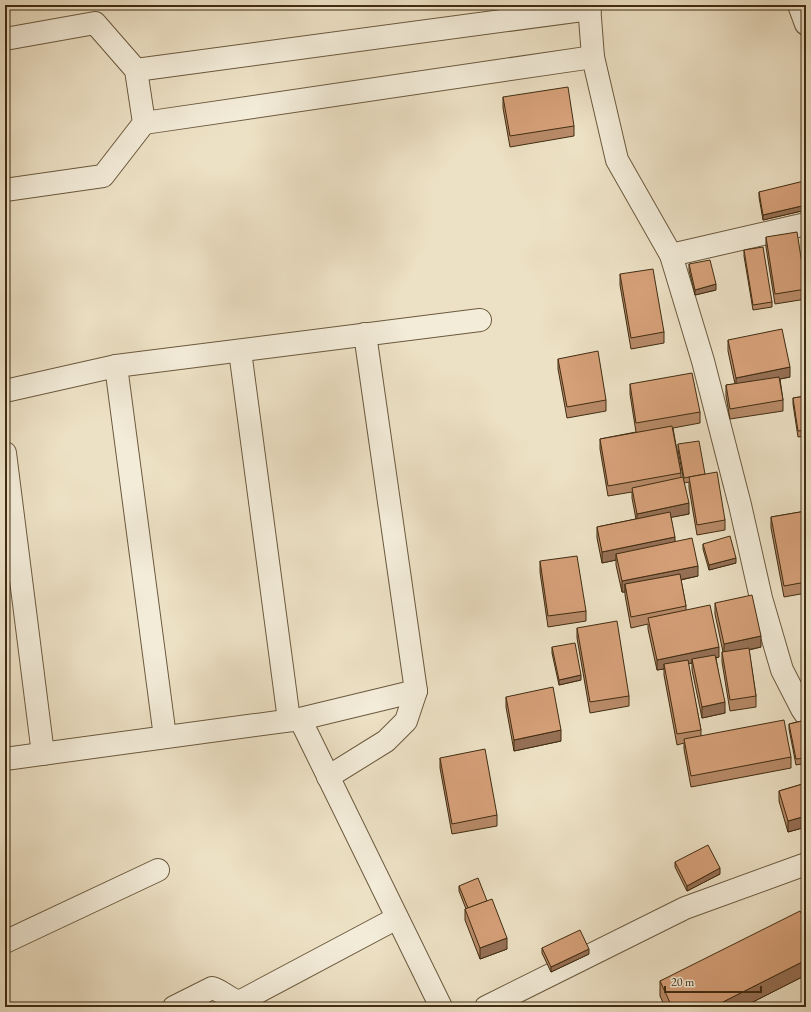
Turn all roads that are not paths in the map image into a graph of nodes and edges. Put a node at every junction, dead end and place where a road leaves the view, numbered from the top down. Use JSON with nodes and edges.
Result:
{"nodes":[{"id":1,"x":799,"y":5,"type":"edge"},
{"id":2,"x":590,"y":7,"type":"edge"},
{"id":3,"x":806,"y":24,"type":"edge"},
{"id":4,"x":5,"y":39,"type":"edge"},
{"id":5,"x":593,"y":57,"type":"junction"},
{"id":6,"x":136,"y":70,"type":"junction"},
{"id":7,"x":144,"y":122,"type":"junction"},
{"id":8,"x":5,"y":190,"type":"edge"},
{"id":9,"x":806,"y":224,"type":"edge"},
{"id":10,"x":671,"y":255,"type":"junction"},
{"id":11,"x":480,"y":320,"type":"dead end"},
{"id":12,"x":365,"y":334,"type":"junction"},
{"id":13,"x":240,"y":350,"type":"junction"},
{"id":14,"x":116,"y":366,"type":"junction"},
{"id":15,"x":5,"y":391,"type":"edge"},
{"id":16,"x":5,"y":453,"type":"edge"},
{"id":17,"x":416,"y":690,"type":"junction"},
{"id":18,"x":806,"y":716,"type":"edge"},
{"id":19,"x":294,"y":720,"type":"junction"},
{"id":20,"x":165,"y":737,"type":"junction"},
{"id":21,"x":43,"y":754,"type":"junction"},
{"id":22,"x":5,"y":759,"type":"edge"},
{"id":23,"x":328,"y":777,"type":"junction"},
{"id":24,"x":806,"y":864,"type":"edge"},
{"id":25,"x":158,"y":870,"type":"dead end"},
{"id":26,"x":397,"y":918,"type":"junction"},
{"id":27,"x":5,"y":942,"type":"edge"},
{"id":28,"x":174,"y":1007,"type":"edge"},
{"id":29,"x":441,"y":1007,"type":"edge"},
{"id":30,"x":486,"y":1007,"type":"edge"}],
"edges":[{"from":1,"to":3,"type":"street"},
{"from":2,"to":5,"type":"street"},
{"from":2,"to":6,"type":"street"},
{"from":4,"to":6,"type":"street"},
{"from":5,"to":7,"type":"street"},
{"from":5,"to":10,"type":"street"},
{"from":6,"to":7,"type":"street"},
{"from":7,"to":8,"type":"street"},
{"from":9,"to":10,"type":"street"},
{"from":10,"to":18,"type":"street"},
{"from":11,"to":12,"type":"street"},
{"from":12,"to":13,"type":"street"},
{"from":12,"to":17,"type":"street"},
{"from":13,"to":14,"type":"street"},
{"from":13,"to":19,"type":"street"},
{"from":14,"to":15,"type":"street"},
{"from":14,"to":20,"type":"street"},
{"from":16,"to":21,"type":"street"},
{"from":17,"to":19,"type":"street"},
{"from":17,"to":23,"type":"street"},
{"from":19,"to":20,"type":"street"},
{"from":19,"to":23,"type":"street"},
{"from":20,"to":21,"type":"street"},
{"from":21,"to":22,"type":"street"},
{"from":23,"to":26,"type":"street"},
{"from":24,"to":30,"type":"street"},
{"from":25,"to":27,"type":"street"},
{"from":26,"to":28,"type":"street"},
{"from":26,"to":29,"type":"street"}]}
